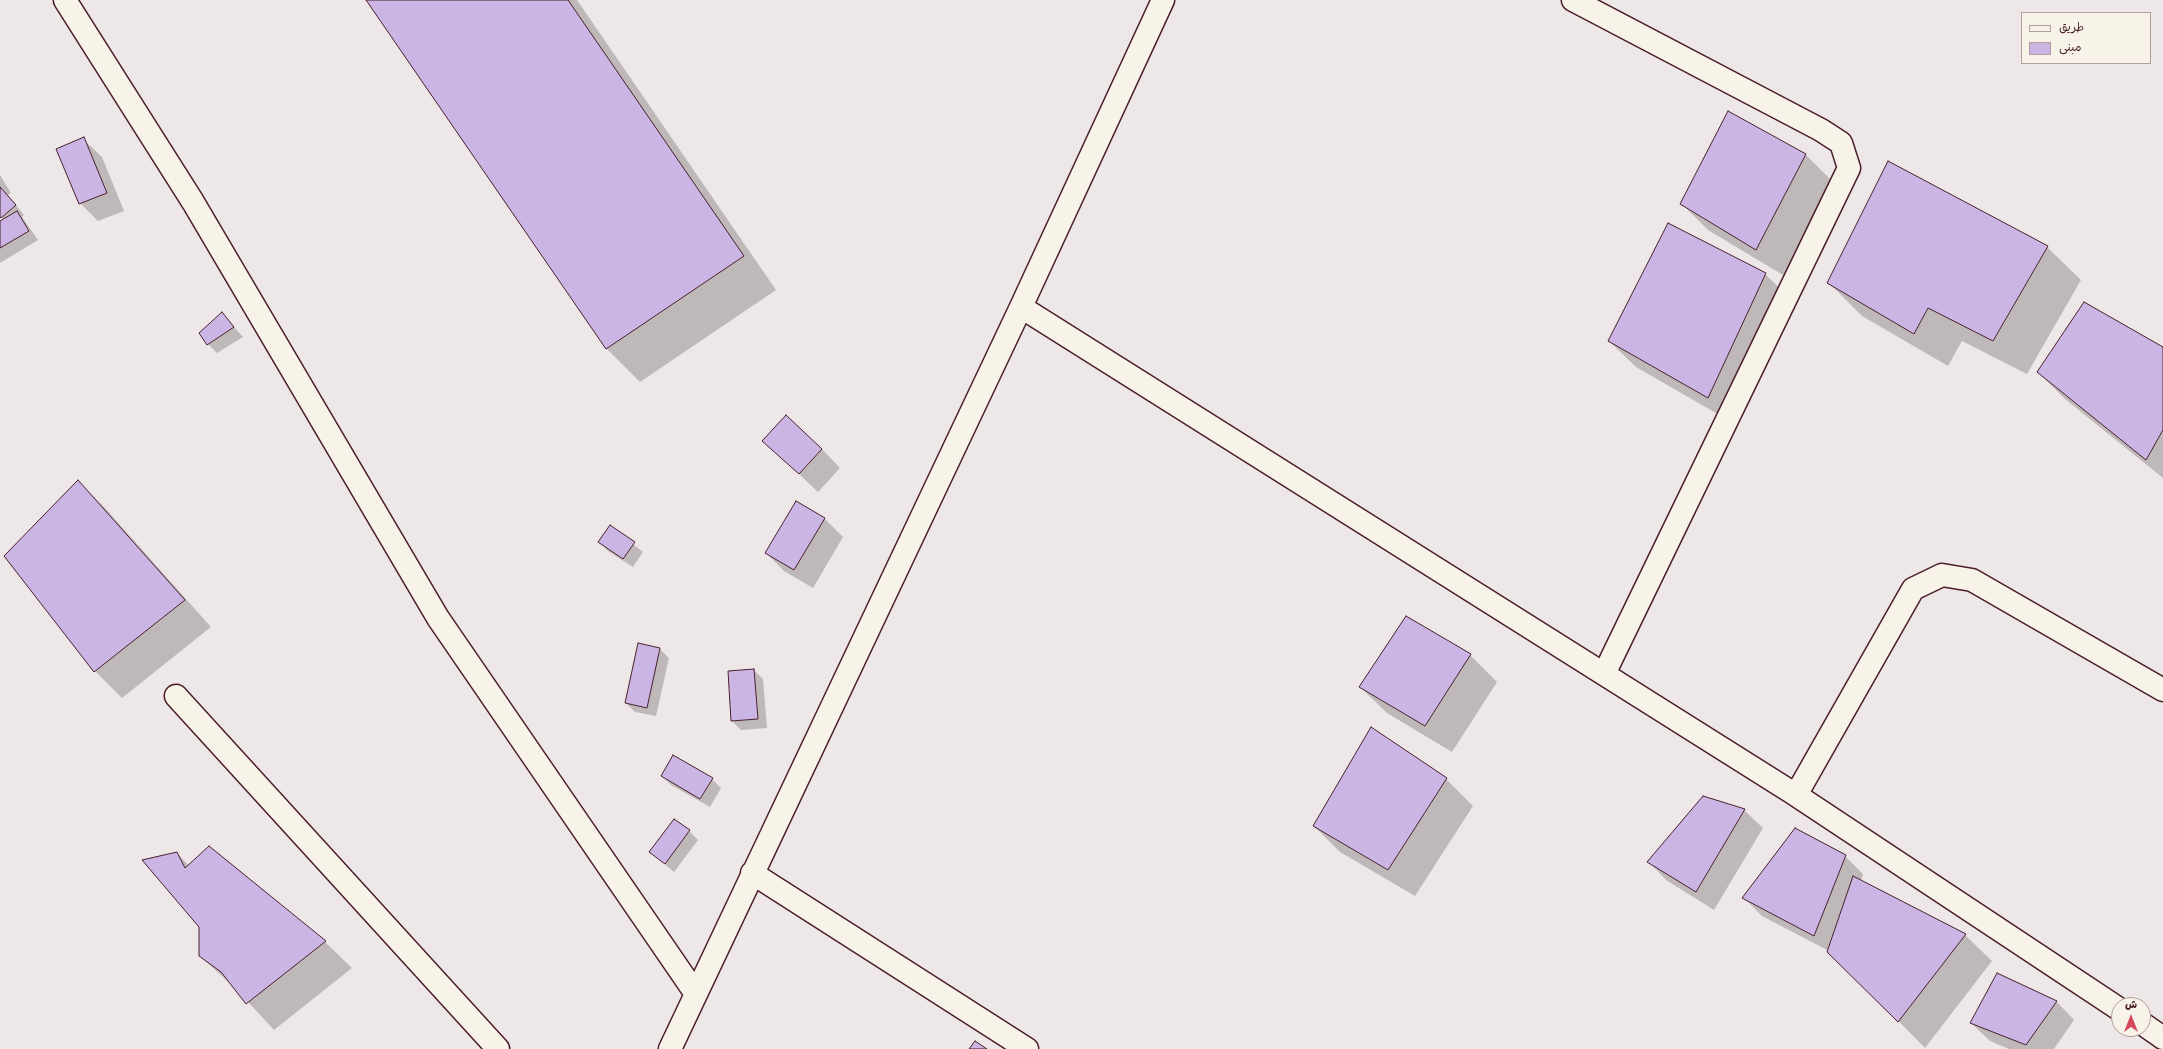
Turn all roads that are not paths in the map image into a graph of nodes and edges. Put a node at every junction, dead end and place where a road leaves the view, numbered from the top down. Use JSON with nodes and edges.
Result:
{"nodes":[{"id":1,"x":65,"y":0,"type":"edge"},
{"id":2,"x":1163,"y":0,"type":"edge"},
{"id":3,"x":1573,"y":0,"type":"edge"},
{"id":4,"x":1021,"y":307,"type":"junction"},
{"id":5,"x":1604,"y":674,"type":"junction"},
{"id":6,"x":2163,"y":690,"type":"edge"},
{"id":7,"x":176,"y":696,"type":"dead end"},
{"id":8,"x":1796,"y":795,"type":"junction"},
{"id":9,"x":752,"y":873,"type":"junction"},
{"id":10,"x":696,"y":994,"type":"junction"},
{"id":11,"x":2111,"y":1003,"type":"edge"},
{"id":12,"x":2151,"y":1030,"type":"edge"},
{"id":13,"x":2163,"y":1038,"type":"edge"},
{"id":14,"x":498,"y":1049,"type":"edge"},
{"id":15,"x":670,"y":1049,"type":"edge"},
{"id":16,"x":1027,"y":1049,"type":"edge"}],
"edges":[{"from":1,"to":10,"type":"street"},
{"from":2,"to":4,"type":"street"},
{"from":3,"to":5,"type":"street"},
{"from":4,"to":5,"type":"street"},
{"from":4,"to":9,"type":"street"},
{"from":5,"to":8,"type":"street"},
{"from":6,"to":8,"type":"street"},
{"from":7,"to":14,"type":"street"},
{"from":8,"to":11,"type":"street"},
{"from":9,"to":10,"type":"street"},
{"from":9,"to":16,"type":"street"},
{"from":10,"to":15,"type":"street"},
{"from":12,"to":13,"type":"street"}]}
